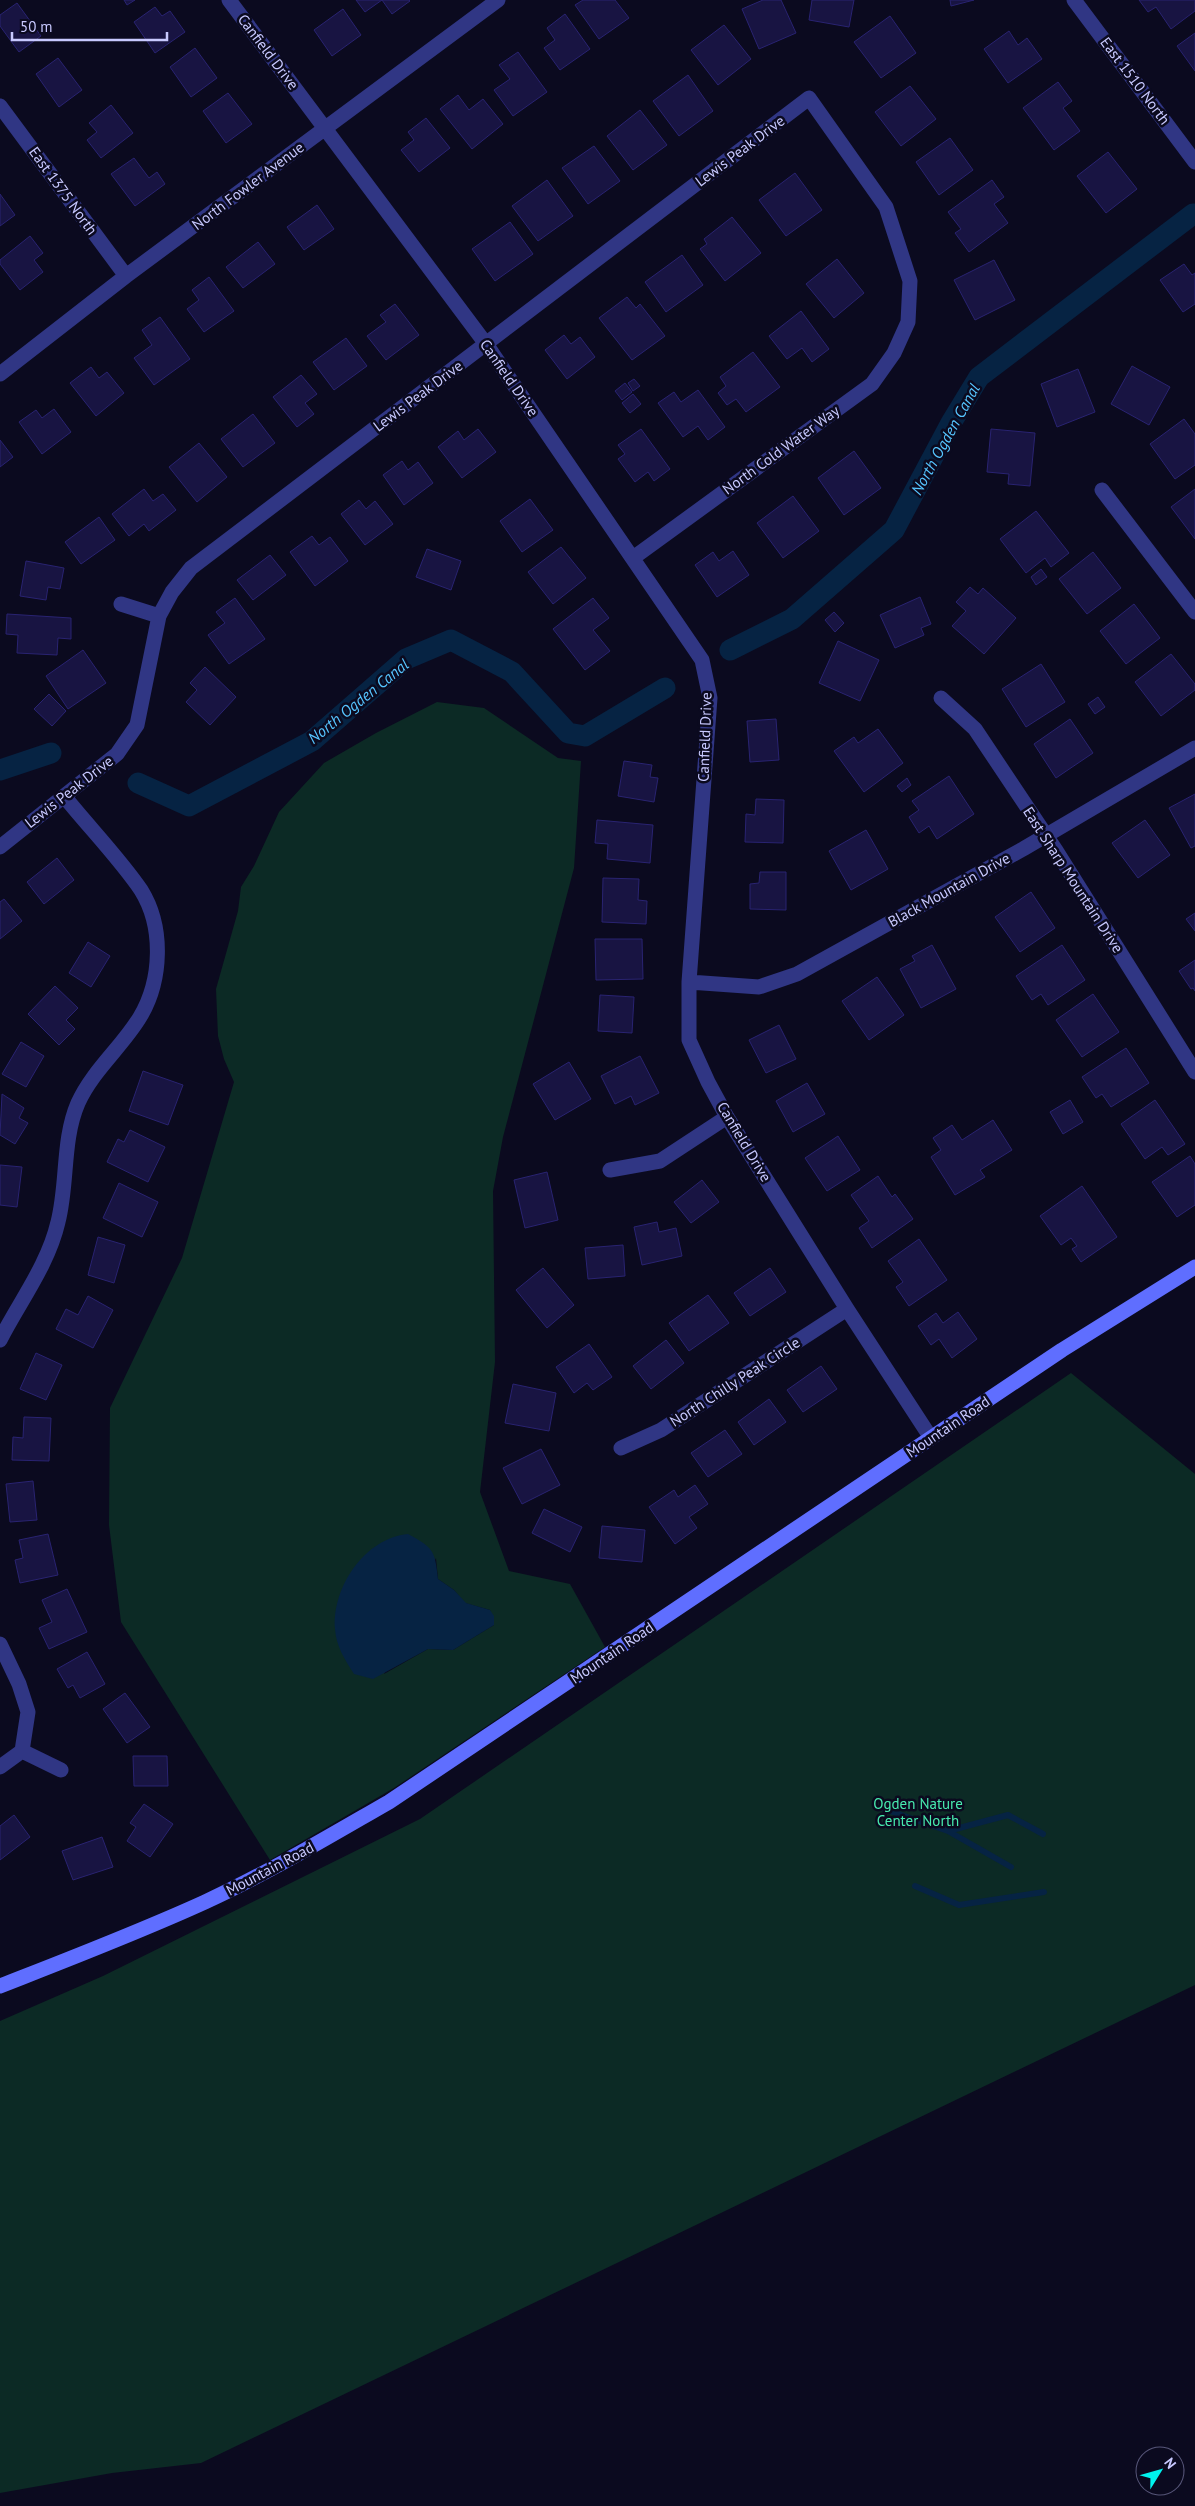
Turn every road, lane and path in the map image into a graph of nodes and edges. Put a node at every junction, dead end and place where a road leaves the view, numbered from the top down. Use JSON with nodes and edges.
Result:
{"nodes":[{"id":1,"x":229,"y":0,"type":"edge"},
{"id":2,"x":498,"y":0,"type":"edge"},
{"id":3,"x":1074,"y":0,"type":"edge"},
{"id":4,"x":809,"y":98,"type":"joint"},
{"id":5,"x":0,"y":106,"type":"edge"},
{"id":6,"x":325,"y":129,"type":"junction"},
{"id":7,"x":1195,"y":162,"type":"edge"},
{"id":8,"x":126,"y":276,"type":"junction"},
{"id":9,"x":486,"y":344,"type":"junction"},
{"id":10,"x":0,"y":374,"type":"edge"},
{"id":11,"x":1102,"y":490,"type":"dead end"},
{"id":12,"x":633,"y":558,"type":"junction"},
{"id":13,"x":120,"y":604,"type":"dead end"},
{"id":14,"x":1195,"y":612,"type":"edge"},
{"id":15,"x":159,"y":616,"type":"junction"},
{"id":16,"x":941,"y":698,"type":"dead end"},
{"id":17,"x":1195,"y":748,"type":"edge"},
{"id":18,"x":64,"y":796,"type":"junction"},
{"id":19,"x":1045,"y":835,"type":"junction"},
{"id":20,"x":0,"y":847,"type":"edge"},
{"id":21,"x":689,"y":982,"type":"junction"},
{"id":22,"x":1194,"y":1070,"type":"edge"},
{"id":23,"x":727,"y":1116,"type":"junction"},
{"id":24,"x":610,"y":1170,"type":"dead end"},
{"id":25,"x":1195,"y":1267,"type":"edge"},
{"id":26,"x":847,"y":1309,"type":"junction"},
{"id":27,"x":0,"y":1340,"type":"edge"},
{"id":28,"x":931,"y":1438,"type":"junction"},
{"id":29,"x":621,"y":1448,"type":"dead end"},
{"id":30,"x":0,"y":1644,"type":"edge"},
{"id":31,"x":22,"y":1750,"type":"junction"},
{"id":32,"x":0,"y":1767,"type":"edge"},
{"id":33,"x":61,"y":1770,"type":"dead end"},
{"id":34,"x":0,"y":1986,"type":"edge"}],
"edges":[{"from":1,"to":6,"type":"street","name":"Canfield Drive"},
{"from":2,"to":6,"type":"street","name":"North Fowler Avenue"},
{"from":3,"to":7,"type":"street","name":"East 1510 North"},
{"from":4,"to":9,"type":"street","name":"Lewis Peak Drive"},
{"from":4,"to":12,"type":"street","name":"North Cold Water Way"},
{"from":5,"to":8,"type":"street","name":"East 1375 North"},
{"from":6,"to":8,"type":"street","name":"North Fowler Avenue"},
{"from":6,"to":9,"type":"street","name":"Canfield Drive"},
{"from":8,"to":10,"type":"street","name":"North Fowler Avenue"},
{"from":9,"to":12,"type":"street","name":"Canfield Drive"},
{"from":9,"to":15,"type":"street","name":"Lewis Peak Drive"},
{"from":11,"to":14,"type":"street"},
{"from":12,"to":21,"type":"street","name":"Canfield Drive"},
{"from":13,"to":15,"type":"street"},
{"from":15,"to":18,"type":"street","name":"Lewis Peak Drive"},
{"from":16,"to":19,"type":"street","name":"East Sharp Mountain Drive"},
{"from":17,"to":19,"type":"street","name":"Black Mountain Drive"},
{"from":18,"to":20,"type":"street","name":"Lewis Peak Drive"},
{"from":18,"to":27,"type":"street"},
{"from":19,"to":21,"type":"street","name":"Black Mountain Drive"},
{"from":19,"to":22,"type":"street","name":"East Sharp Mountain Drive"},
{"from":21,"to":23,"type":"street","name":"Canfield Drive"},
{"from":23,"to":24,"type":"street"},
{"from":23,"to":26,"type":"street","name":"Canfield Drive"},
{"from":25,"to":28,"type":"street","name":"Mountain Road"},
{"from":26,"to":28,"type":"street","name":"Canfield Drive"},
{"from":26,"to":29,"type":"street","name":"North Chilly Peak Circle"},
{"from":28,"to":34,"type":"street","name":"Mountain Road"},
{"from":30,"to":31,"type":"street"},
{"from":31,"to":32,"type":"street"},
{"from":31,"to":33,"type":"street"}]}
